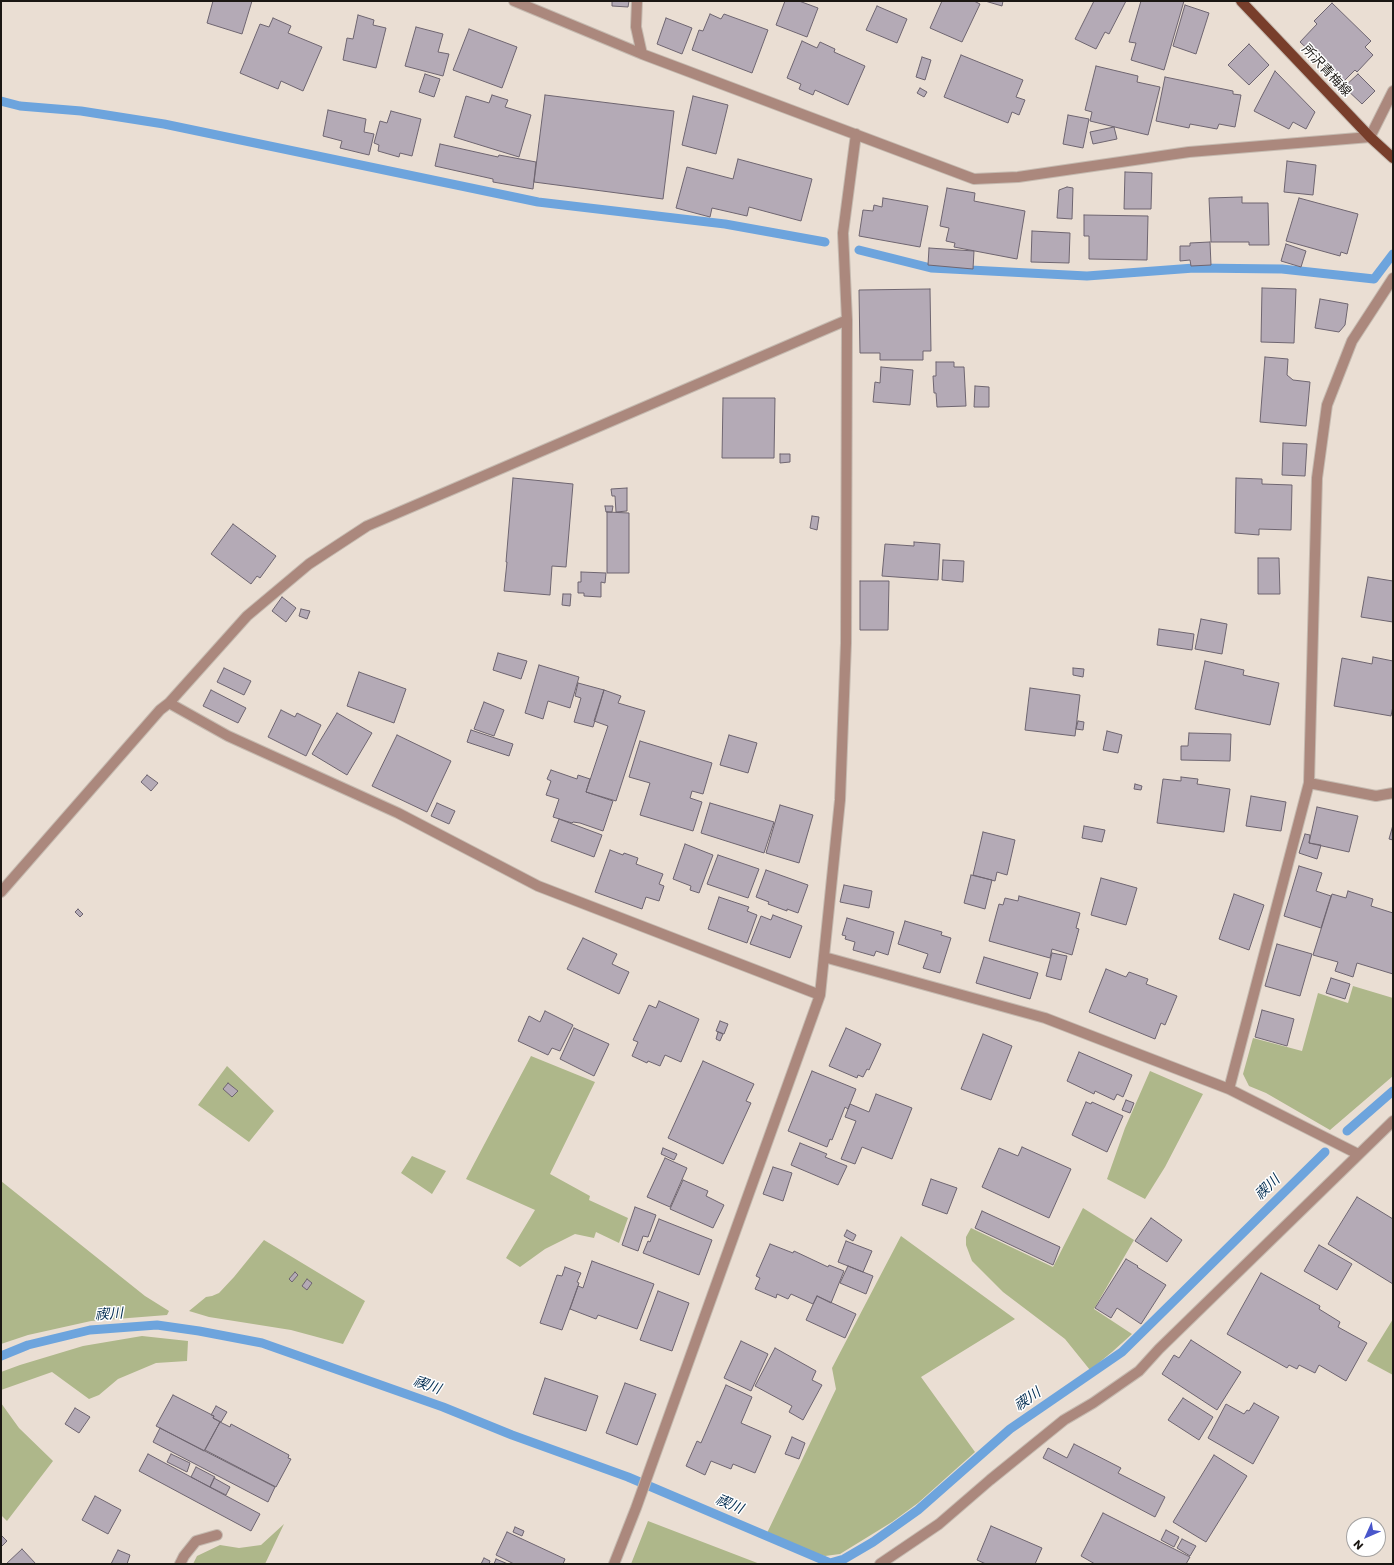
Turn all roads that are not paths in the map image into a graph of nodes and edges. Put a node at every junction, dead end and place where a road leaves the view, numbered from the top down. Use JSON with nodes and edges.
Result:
{"nodes":[{"id":1,"x":514,"y":1,"type":"edge"},
{"id":2,"x":637,"y":1,"type":"edge"},
{"id":3,"x":1241,"y":1,"type":"edge"},
{"id":4,"x":642,"y":54,"type":"junction"},
{"id":5,"x":1393,"y":91,"type":"edge"},
{"id":6,"x":856,"y":134,"type":"junction"},
{"id":7,"x":1370,"y":137,"type":"junction"},
{"id":8,"x":1393,"y":158,"type":"edge"},
{"id":9,"x":1393,"y":278,"type":"edge"},
{"id":10,"x":847,"y":320,"type":"junction"},
{"id":11,"x":169,"y":703,"type":"junction"},
{"id":12,"x":1310,"y":784,"type":"junction"},
{"id":13,"x":1393,"y":793,"type":"edge"},
{"id":14,"x":1,"y":892,"type":"edge"},
{"id":15,"x":824,"y":958,"type":"junction"},
{"id":16,"x":820,"y":995,"type":"junction"},
{"id":17,"x":1229,"y":1089,"type":"junction"},
{"id":18,"x":1393,"y":1121,"type":"edge"},
{"id":19,"x":1358,"y":1154,"type":"junction"},
{"id":20,"x":217,"y":1535,"type":"dead end"},
{"id":21,"x":180,"y":1564,"type":"edge"},
{"id":22,"x":614,"y":1564,"type":"edge"},
{"id":23,"x":880,"y":1564,"type":"edge"}],
"edges":[{"from":1,"to":4,"type":"street"},
{"from":2,"to":4,"type":"street"},
{"from":3,"to":7,"type":"main road","name":"所沢青梅線"},
{"from":4,"to":6,"type":"street"},
{"from":5,"to":7,"type":"street"},
{"from":6,"to":7,"type":"street"},
{"from":6,"to":10,"type":"street"},
{"from":7,"to":8,"type":"main road","name":"所沢青梅線"},
{"from":9,"to":12,"type":"street"},
{"from":10,"to":11,"type":"street"},
{"from":10,"to":15,"type":"street"},
{"from":11,"to":14,"type":"street"},
{"from":11,"to":16,"type":"street"},
{"from":12,"to":13,"type":"street"},
{"from":12,"to":17,"type":"street"},
{"from":15,"to":16,"type":"street"},
{"from":15,"to":17,"type":"street"},
{"from":16,"to":22,"type":"street"},
{"from":17,"to":19,"type":"street"},
{"from":18,"to":19,"type":"street"},
{"from":19,"to":23,"type":"street"},
{"from":20,"to":21,"type":"street"}]}
